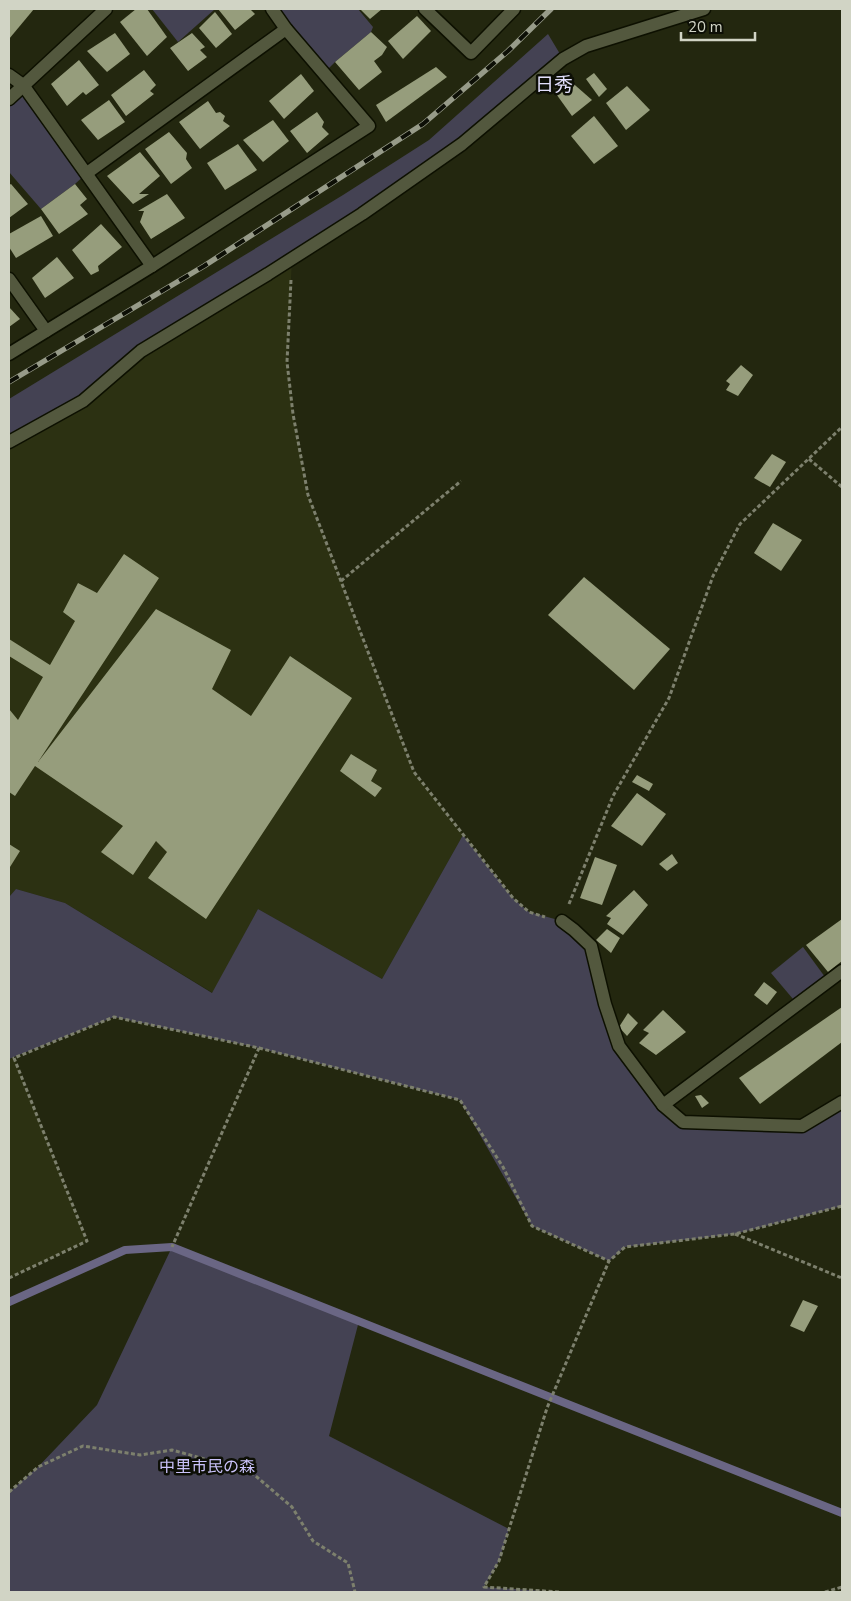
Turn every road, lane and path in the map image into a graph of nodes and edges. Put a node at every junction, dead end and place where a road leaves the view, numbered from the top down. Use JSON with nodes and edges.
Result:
{"nodes":[{"id":1,"x":106,"y":9,"type":"edge"},
{"id":2,"x":272,"y":9,"type":"edge"},
{"id":3,"x":425,"y":9,"type":"edge"},
{"id":4,"x":514,"y":9,"type":"edge"},
{"id":5,"x":704,"y":9,"type":"edge"},
{"id":6,"x":286,"y":29,"type":"junction"},
{"id":7,"x":9,"y":75,"type":"edge"},
{"id":8,"x":23,"y":85,"type":"junction"},
{"id":9,"x":9,"y":99,"type":"edge"},
{"id":10,"x":87,"y":173,"type":"junction"},
{"id":11,"x":292,"y":258,"type":"junction"},
{"id":12,"x":152,"y":266,"type":"junction"},
{"id":13,"x":9,"y":279,"type":"edge"},
{"id":14,"x":46,"y":332,"type":"junction"},
{"id":15,"x":9,"y":354,"type":"edge"},
{"id":16,"x":842,"y":427,"type":"edge"},
{"id":17,"x":9,"y":442,"type":"edge"},
{"id":18,"x":809,"y":459,"type":"junction"},
{"id":19,"x":461,"y":481,"type":"dead end"},
{"id":20,"x":842,"y":487,"type":"edge"},
{"id":21,"x":341,"y":581,"type":"junction"},
{"id":22,"x":562,"y":921,"type":"junction"},
{"id":23,"x":842,"y":971,"type":"edge"},
{"id":24,"x":259,"y":1048,"type":"junction"},
{"id":25,"x":842,"y":1102,"type":"edge"},
{"id":26,"x":663,"y":1105,"type":"junction"},
{"id":27,"x":842,"y":1206,"type":"edge"},
{"id":28,"x":735,"y":1234,"type":"junction"},
{"id":29,"x":172,"y":1247,"type":"dead end"},
{"id":30,"x":609,"y":1261,"type":"junction"},
{"id":31,"x":9,"y":1278,"type":"edge"},
{"id":32,"x":842,"y":1278,"type":"edge"},
{"id":33,"x":9,"y":1492,"type":"edge"},
{"id":34,"x":842,"y":1587,"type":"edge"},
{"id":35,"x":355,"y":1592,"type":"edge"},
{"id":36,"x":559,"y":1592,"type":"edge"},
{"id":37,"x":825,"y":1592,"type":"edge"}],
"edges":[{"from":1,"to":8,"type":"street"},
{"from":2,"to":6,"type":"street"},
{"from":3,"to":4,"type":"street"},
{"from":5,"to":11,"type":"street"},
{"from":6,"to":10,"type":"street"},
{"from":6,"to":12,"type":"street"},
{"from":7,"to":8,"type":"street"},
{"from":8,"to":9,"type":"street"},
{"from":8,"to":10,"type":"street"},
{"from":10,"to":12,"type":"street"},
{"from":11,"to":17,"type":"street"},
{"from":11,"to":21,"type":"path"},
{"from":12,"to":14,"type":"street"},
{"from":13,"to":14,"type":"street"},
{"from":14,"to":15,"type":"street"},
{"from":16,"to":18,"type":"path"},
{"from":18,"to":20,"type":"path"},
{"from":18,"to":22,"type":"path"},
{"from":19,"to":21,"type":"path"},
{"from":21,"to":22,"type":"path"},
{"from":22,"to":26,"type":"street"},
{"from":23,"to":26,"type":"street"},
{"from":24,"to":29,"type":"path"},
{"from":24,"to":30,"type":"path"},
{"from":24,"to":31,"type":"path"},
{"from":25,"to":26,"type":"street"},
{"from":27,"to":28,"type":"path"},
{"from":28,"to":30,"type":"path"},
{"from":28,"to":32,"type":"path"},
{"from":30,"to":36,"type":"path"},
{"from":33,"to":35,"type":"path"},
{"from":34,"to":37,"type":"path"}]}
